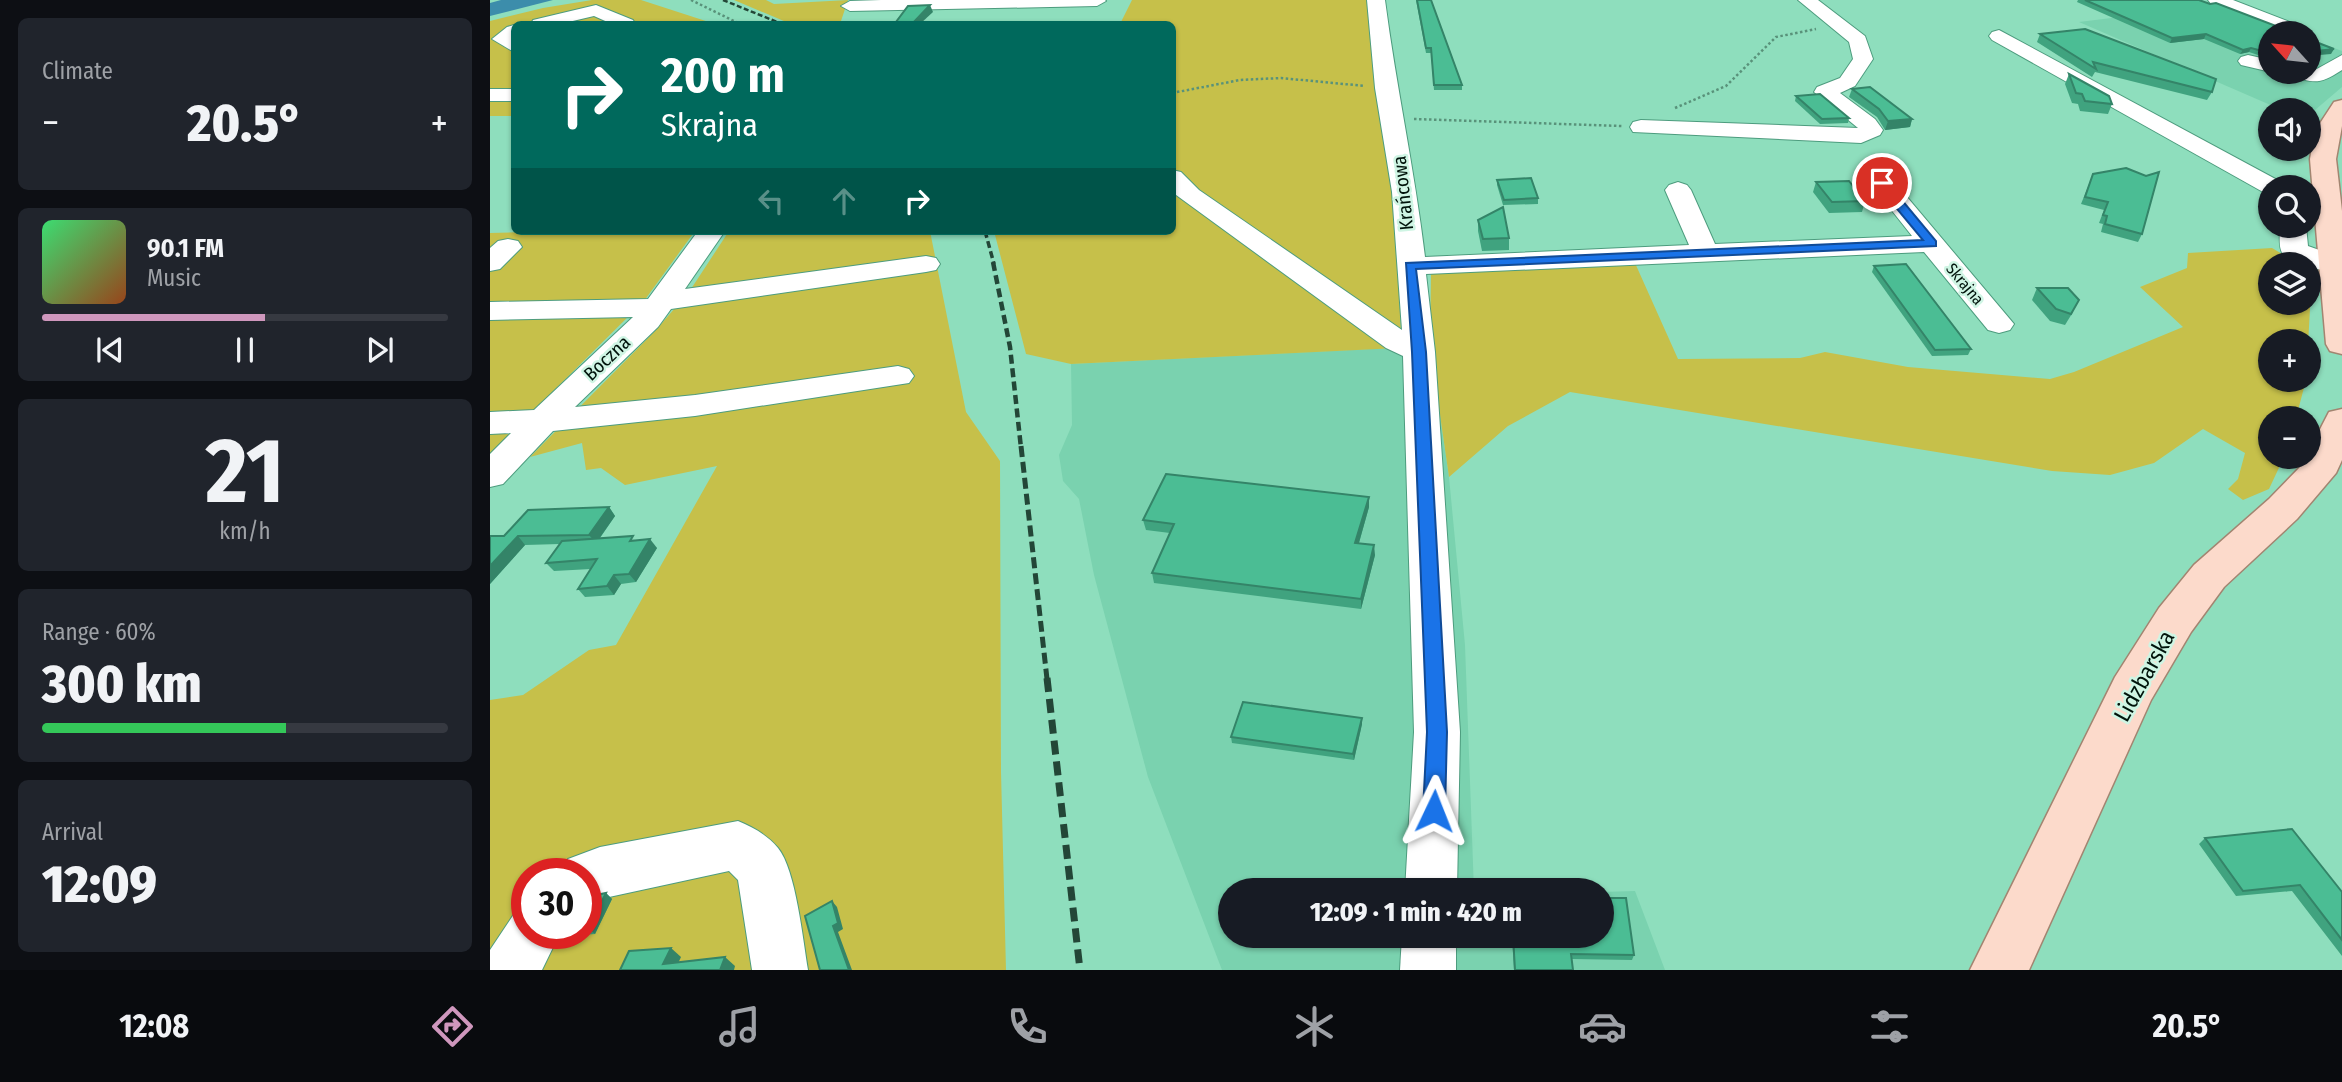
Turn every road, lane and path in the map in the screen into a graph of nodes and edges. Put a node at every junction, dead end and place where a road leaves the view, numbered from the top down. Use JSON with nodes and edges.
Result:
{"nodes":[{"id":1,"x":691,"y":0,"type":"edge"},
{"id":2,"x":1376,"y":0,"type":"edge"},
{"id":3,"x":1807,"y":0,"type":"edge"},
{"id":4,"x":2217,"y":0,"type":"edge"},
{"id":5,"x":1097,"y":1,"type":"edge"},
{"id":6,"x":849,"y":13,"type":"edge"},
{"id":7,"x":1018,"y":19,"type":"dead end"},
{"id":8,"x":552,"y":21,"type":"edge"},
{"id":9,"x":620,"y":21,"type":"edge"},
{"id":10,"x":735,"y":21,"type":"edge"},
{"id":11,"x":1814,"y":21,"type":"dead end"},
{"id":12,"x":1999,"y":36,"type":"dead end"},
{"id":13,"x":2324,"y":44,"type":"edge"},
{"id":14,"x":2248,"y":61,"type":"dead end"},
{"id":15,"x":2258,"y":63,"type":"edge"},
{"id":16,"x":1176,"y":92,"type":"edge"},
{"id":17,"x":490,"y":95,"type":"edge"},
{"id":18,"x":511,"y":95,"type":"edge"},
{"id":19,"x":1389,"y":103,"type":"junction"},
{"id":20,"x":2342,"y":107,"type":"edge"},
{"id":21,"x":1641,"y":127,"type":"junction"},
{"id":22,"x":2258,"y":179,"type":"edge"},
{"id":23,"x":1176,"y":181,"type":"edge"},
{"id":24,"x":1882,"y":183,"type":"dead end"},
{"id":25,"x":1678,"y":190,"type":"dead end"},
{"id":26,"x":709,"y":235,"type":"edge"},
{"id":27,"x":2293,"y":238,"type":"edge"},
{"id":28,"x":1932,"y":243,"type":"junction"},
{"id":29,"x":1706,"y":254,"type":"junction"},
{"id":30,"x":926,"y":264,"type":"dead end"},
{"id":31,"x":1410,"y":265,"type":"junction"},
{"id":32,"x":2334,"y":265,"type":"junction"},
{"id":33,"x":659,"y":305,"type":"junction"},
{"id":34,"x":490,"y":311,"type":"edge"},
{"id":35,"x":1998,"y":324,"type":"dead end"},
{"id":36,"x":2342,"y":344,"type":"edge"},
{"id":37,"x":1419,"y":352,"type":"junction"},
{"id":38,"x":898,"y":376,"type":"dead end"},
{"id":39,"x":2342,"y":421,"type":"edge"},
{"id":40,"x":542,"y":422,"type":"junction"},
{"id":41,"x":490,"y":423,"type":"edge"},
{"id":42,"x":490,"y":475,"type":"edge"},
{"id":43,"x":602,"y":872,"type":"edge"},
{"id":44,"x":1431,"y":878,"type":"edge"},
{"id":45,"x":1429,"y":948,"type":"edge"},
{"id":46,"x":523,"y":949,"type":"edge"},
{"id":47,"x":510,"y":970,"type":"edge"},
{"id":48,"x":780,"y":970,"type":"edge"},
{"id":49,"x":1428,"y":970,"type":"edge"},
{"id":50,"x":1998,"y":970,"type":"edge"}],
"edges":[{"from":1,"to":10,"type":"path"},
{"from":2,"to":19,"type":"street","name":"Krańcowa"},
{"from":3,"to":21,"type":"street"},
{"from":4,"to":13,"type":"street"},
{"from":5,"to":6,"type":"street"},
{"from":6,"to":7,"type":"street"},
{"from":8,"to":9,"type":"street"},
{"from":11,"to":21,"type":"path"},
{"from":12,"to":22,"type":"street"},
{"from":14,"to":15,"type":"street"},
{"from":16,"to":19,"type":"path"},
{"from":17,"to":18,"type":"street"},
{"from":19,"to":21,"type":"path"},
{"from":19,"to":31,"type":"street","name":"Krańcowa"},
{"from":20,"to":32,"type":"main road"},
{"from":23,"to":37,"type":"street"},
{"from":24,"to":28,"type":"street","name":"Skrajna"},
{"from":25,"to":29,"type":"street"},
{"from":26,"to":33,"type":"street","name":"Boczna"},
{"from":27,"to":32,"type":"street"},
{"from":28,"to":29,"type":"street","name":"Skrajna"},
{"from":28,"to":35,"type":"street","name":"Skrajna"},
{"from":29,"to":31,"type":"street","name":"Skrajna"},
{"from":30,"to":33,"type":"street"},
{"from":31,"to":37,"type":"street","name":"Krańcowa"},
{"from":32,"to":36,"type":"main road"},
{"from":33,"to":34,"type":"street"},
{"from":33,"to":40,"type":"street","name":"Boczna"},
{"from":37,"to":44,"type":"street","name":"Krańcowa"},
{"from":38,"to":40,"type":"street"},
{"from":39,"to":50,"type":"main road","name":"Lidzbarska"},
{"from":40,"to":41,"type":"street"},
{"from":40,"to":42,"type":"street","name":"Boczna"},
{"from":43,"to":48,"type":"street"},
{"from":45,"to":49,"type":"street"},
{"from":46,"to":47,"type":"street"}]}
